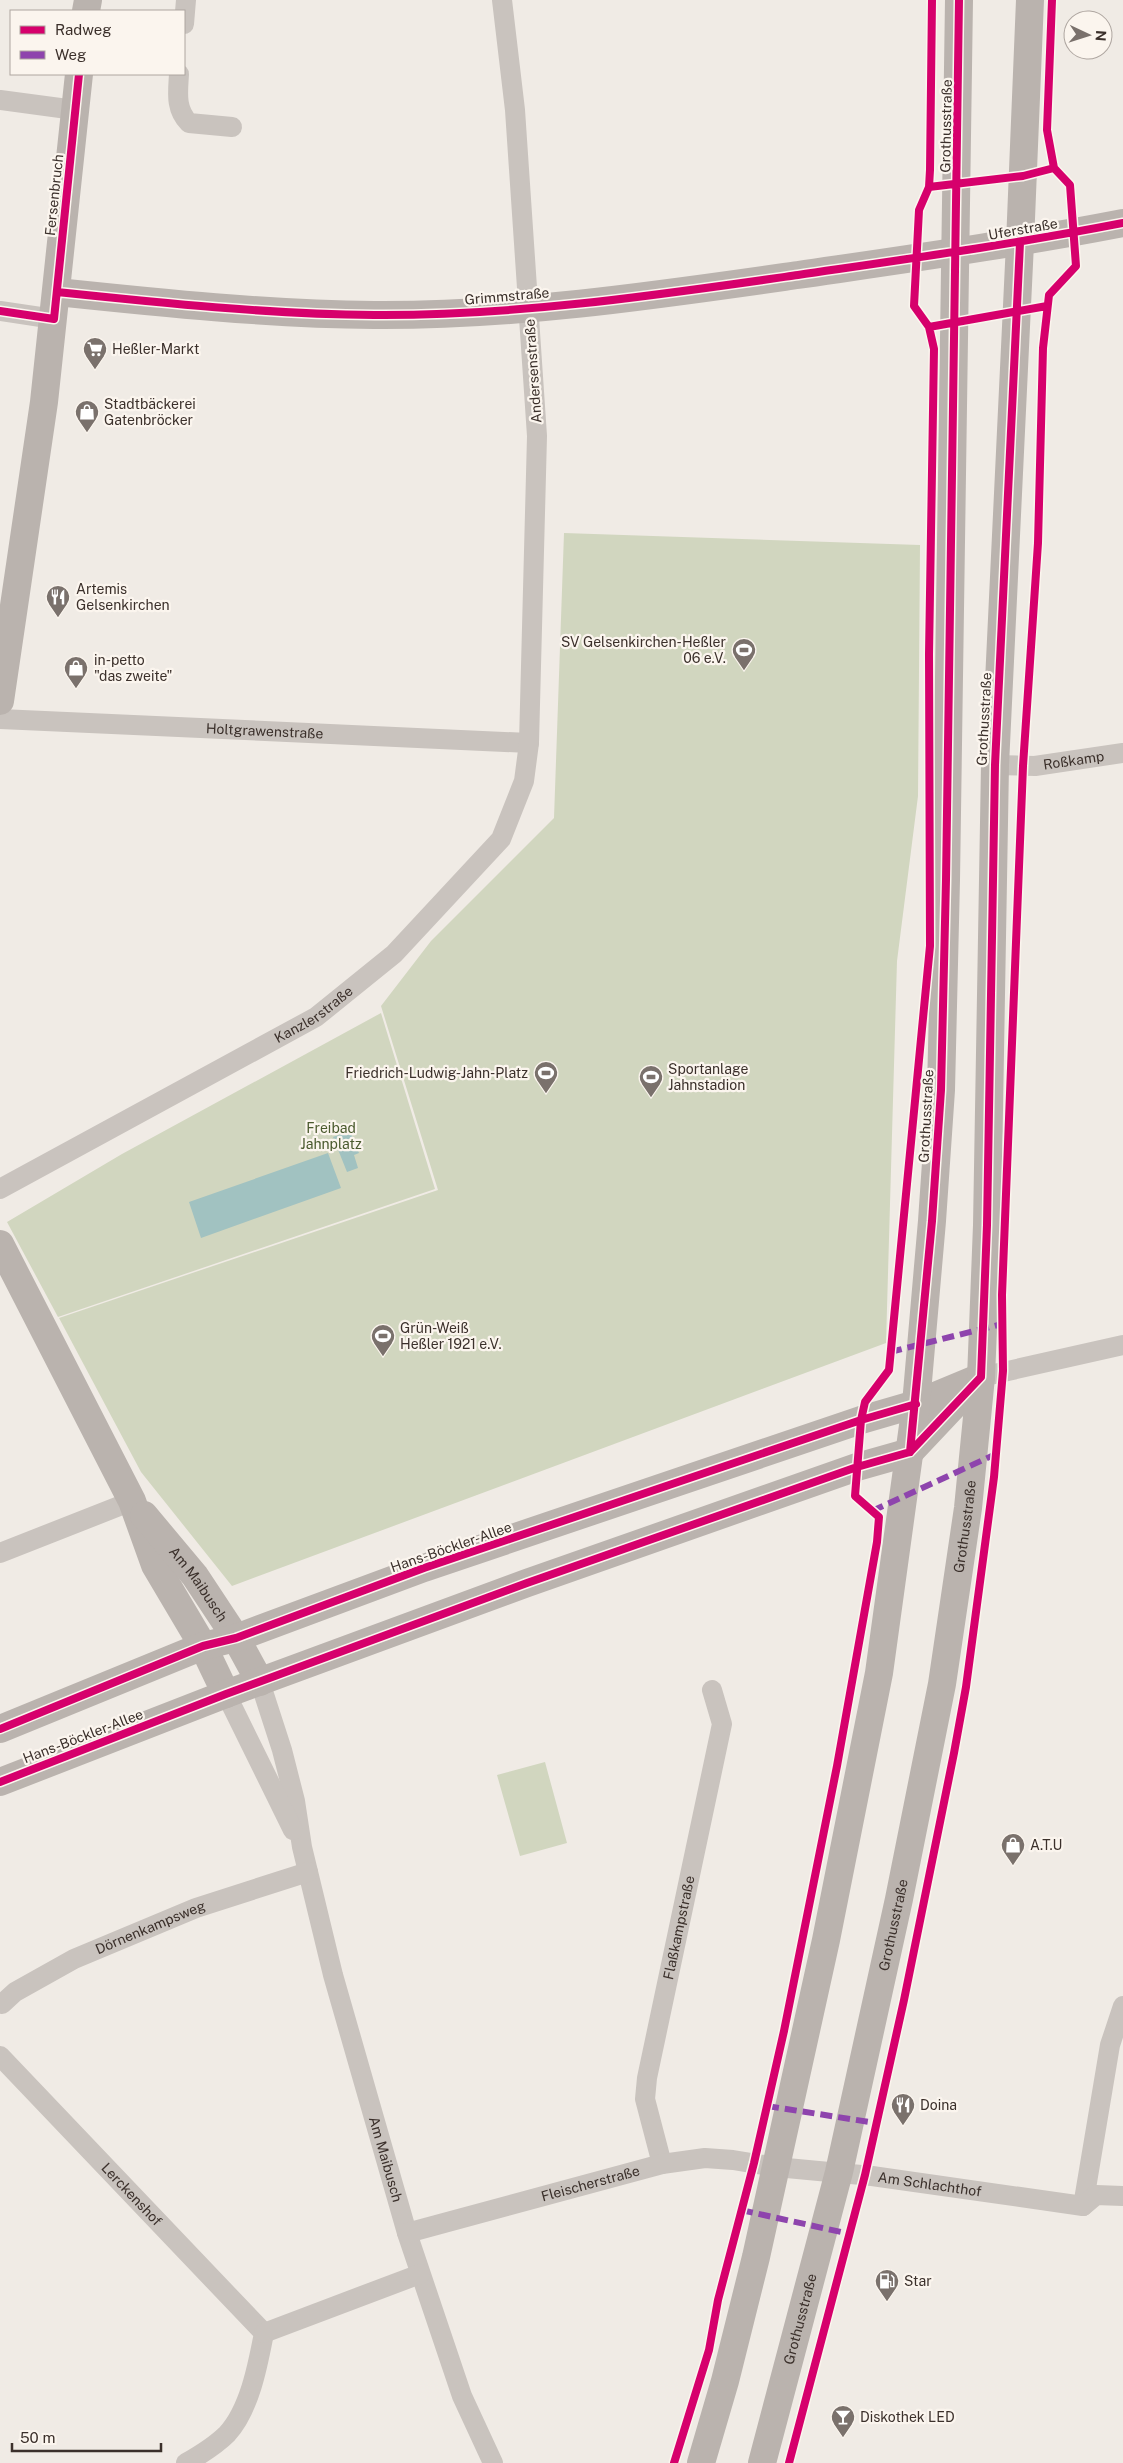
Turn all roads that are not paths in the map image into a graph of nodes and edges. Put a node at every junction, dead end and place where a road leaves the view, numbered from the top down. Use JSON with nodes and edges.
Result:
{"nodes":[{"id":1,"x":502,"y":0,"type":"edge"},
{"id":2,"x":959,"y":0,"type":"edge"},
{"id":3,"x":1030,"y":0,"type":"edge"},
{"id":4,"x":79,"y":75,"type":"edge"},
{"id":5,"x":179,"y":75,"type":"edge"},
{"id":6,"x":0,"y":100,"type":"edge"},
{"id":7,"x":75,"y":110,"type":"junction"},
{"id":8,"x":232,"y":127,"type":"dead end"},
{"id":9,"x":1123,"y":223,"type":"edge"},
{"id":10,"x":1020,"y":243,"type":"junction"},
{"id":11,"x":956,"y":252,"type":"junction"},
{"id":12,"x":55,"y":306,"type":"junction"},
{"id":13,"x":528,"y":308,"type":"junction"},
{"id":14,"x":0,"y":311,"type":"edge"},
{"id":15,"x":0,"y":701,"type":"edge"},
{"id":16,"x":0,"y":719,"type":"edge"},
{"id":17,"x":529,"y":743,"type":"junction"},
{"id":18,"x":1123,"y":753,"type":"edge"},
{"id":19,"x":995,"y":765,"type":"junction"},
{"id":20,"x":0,"y":1189,"type":"edge"},
{"id":21,"x":0,"y":1244,"type":"edge"},
{"id":22,"x":1123,"y":1345,"type":"edge"},
{"id":23,"x":981,"y":1377,"type":"junction"},
{"id":24,"x":916,"y":1404,"type":"junction"},
{"id":25,"x":910,"y":1452,"type":"junction"},
{"id":26,"x":132,"y":1501,"type":"junction"},
{"id":27,"x":0,"y":1553,"type":"edge"},
{"id":28,"x":236,"y":1638,"type":"junction"},
{"id":29,"x":203,"y":1646,"type":"junction"},
{"id":30,"x":260,"y":1682,"type":"junction"},
{"id":31,"x":712,"y":1690,"type":"dead end"},
{"id":32,"x":226,"y":1694,"type":"junction"},
{"id":33,"x":0,"y":1729,"type":"edge"},
{"id":34,"x":0,"y":1782,"type":"edge"},
{"id":35,"x":302,"y":1847,"type":"junction"},
{"id":36,"x":308,"y":1872,"type":"junction"},
{"id":37,"x":2,"y":2004,"type":"dead end"},
{"id":38,"x":1123,"y":2006,"type":"edge"},
{"id":39,"x":0,"y":2056,"type":"edge"},
{"id":40,"x":662,"y":2164,"type":"junction"},
{"id":41,"x":776,"y":2167,"type":"junction"},
{"id":42,"x":839,"y":2172,"type":"junction"},
{"id":43,"x":1123,"y":2196,"type":"edge"},
{"id":44,"x":1083,"y":2206,"type":"junction"},
{"id":45,"x":407,"y":2233,"type":"junction"},
{"id":46,"x":420,"y":2274,"type":"junction"},
{"id":47,"x":264,"y":2332,"type":"junction"},
{"id":48,"x":186,"y":2463,"type":"edge"},
{"id":49,"x":493,"y":2463,"type":"edge"},
{"id":50,"x":701,"y":2463,"type":"edge"},
{"id":51,"x":762,"y":2463,"type":"edge"}],
"edges":[{"from":1,"to":13,"type":"street","name":"Andersenstraße"},
{"from":2,"to":11,"type":"main road","name":"Grothusstraße"},
{"from":3,"to":10,"type":"main road","name":"Grothusstraße"},
{"from":4,"to":7,"type":"main road","name":"Fersenbruch"},
{"from":5,"to":8,"type":"street"},
{"from":6,"to":7,"type":"street"},
{"from":7,"to":12,"type":"main road","name":"Fersenbruch"},
{"from":9,"to":10,"type":"main road","name":"Uferstraße"},
{"from":10,"to":11,"type":"main road","name":"Uferstraße"},
{"from":10,"to":19,"type":"main road","name":"Grothusstraße"},
{"from":11,"to":13,"type":"main road","name":"Grimmstraße"},
{"from":11,"to":24,"type":"main road","name":"Grothusstraße"},
{"from":12,"to":13,"type":"main road","name":"Grimmstraße"},
{"from":12,"to":14,"type":"street","name":"Grimmstraße"},
{"from":12,"to":15,"type":"main road","name":"Fersenbruch"},
{"from":13,"to":17,"type":"street","name":"Andersenstraße"},
{"from":16,"to":17,"type":"street","name":"Holtgrawenstraße"},
{"from":17,"to":20,"type":"street","name":"Kanzlerstraße"},
{"from":18,"to":19,"type":"street","name":"Roßkamp"},
{"from":19,"to":23,"type":"main road","name":"Grothusstraße"},
{"from":21,"to":26,"type":"main road","name":"Am Maibusch"},
{"from":22,"to":23,"type":"street"},
{"from":23,"to":24,"type":"main road","name":"Hans-Böckler-Allee"},
{"from":23,"to":25,"type":"main road"},
{"from":23,"to":42,"type":"main road","name":"Grothusstraße"},
{"from":24,"to":25,"type":"main road","name":"Grothusstraße"},
{"from":24,"to":28,"type":"main road","name":"Hans-Böckler-Allee"},
{"from":25,"to":30,"type":"main road","name":"Hans-Böckler-Allee"},
{"from":25,"to":41,"type":"main road","name":"Grothusstraße"},
{"from":26,"to":27,"type":"street"},
{"from":26,"to":28,"type":"main road","name":"Am Maibusch"},
{"from":26,"to":29,"type":"main road","name":"Am Maibusch"},
{"from":28,"to":29,"type":"main road","name":"Hans-Böckler-Allee"},
{"from":28,"to":30,"type":"main road","name":"Am Maibusch"},
{"from":29,"to":32,"type":"main road","name":"Am Maibusch"},
{"from":29,"to":33,"type":"main road","name":"Hans-Böckler-Allee"},
{"from":30,"to":32,"type":"main road","name":"Hans-Böckler-Allee"},
{"from":30,"to":35,"type":"street","name":"Am Maibusch"},
{"from":31,"to":40,"type":"street","name":"Flaßkampstraße"},
{"from":32,"to":34,"type":"main road","name":"Hans-Böckler-Allee"},
{"from":32,"to":35,"type":"street","name":"Am Maibusch"},
{"from":35,"to":36,"type":"street","name":"Am Maibusch"},
{"from":36,"to":37,"type":"street","name":"Dörnenkampsweg"},
{"from":36,"to":45,"type":"street","name":"Am Maibusch"},
{"from":38,"to":44,"type":"street"},
{"from":39,"to":47,"type":"street","name":"Lerckenshof"},
{"from":40,"to":41,"type":"street","name":"Fleischerstraße"},
{"from":40,"to":45,"type":"street","name":"Fleischerstraße"},
{"from":41,"to":42,"type":"street","name":"Am Schlachthof"},
{"from":41,"to":50,"type":"main road","name":"Grothusstraße"},
{"from":42,"to":44,"type":"street","name":"Am Schlachthof"},
{"from":42,"to":51,"type":"main road","name":"Grothusstraße"},
{"from":43,"to":44,"type":"street"},
{"from":45,"to":46,"type":"street","name":"Am Maibusch"},
{"from":46,"to":47,"type":"street"},
{"from":46,"to":49,"type":"street","name":"Am Maibusch"},
{"from":47,"to":48,"type":"street"}]}
